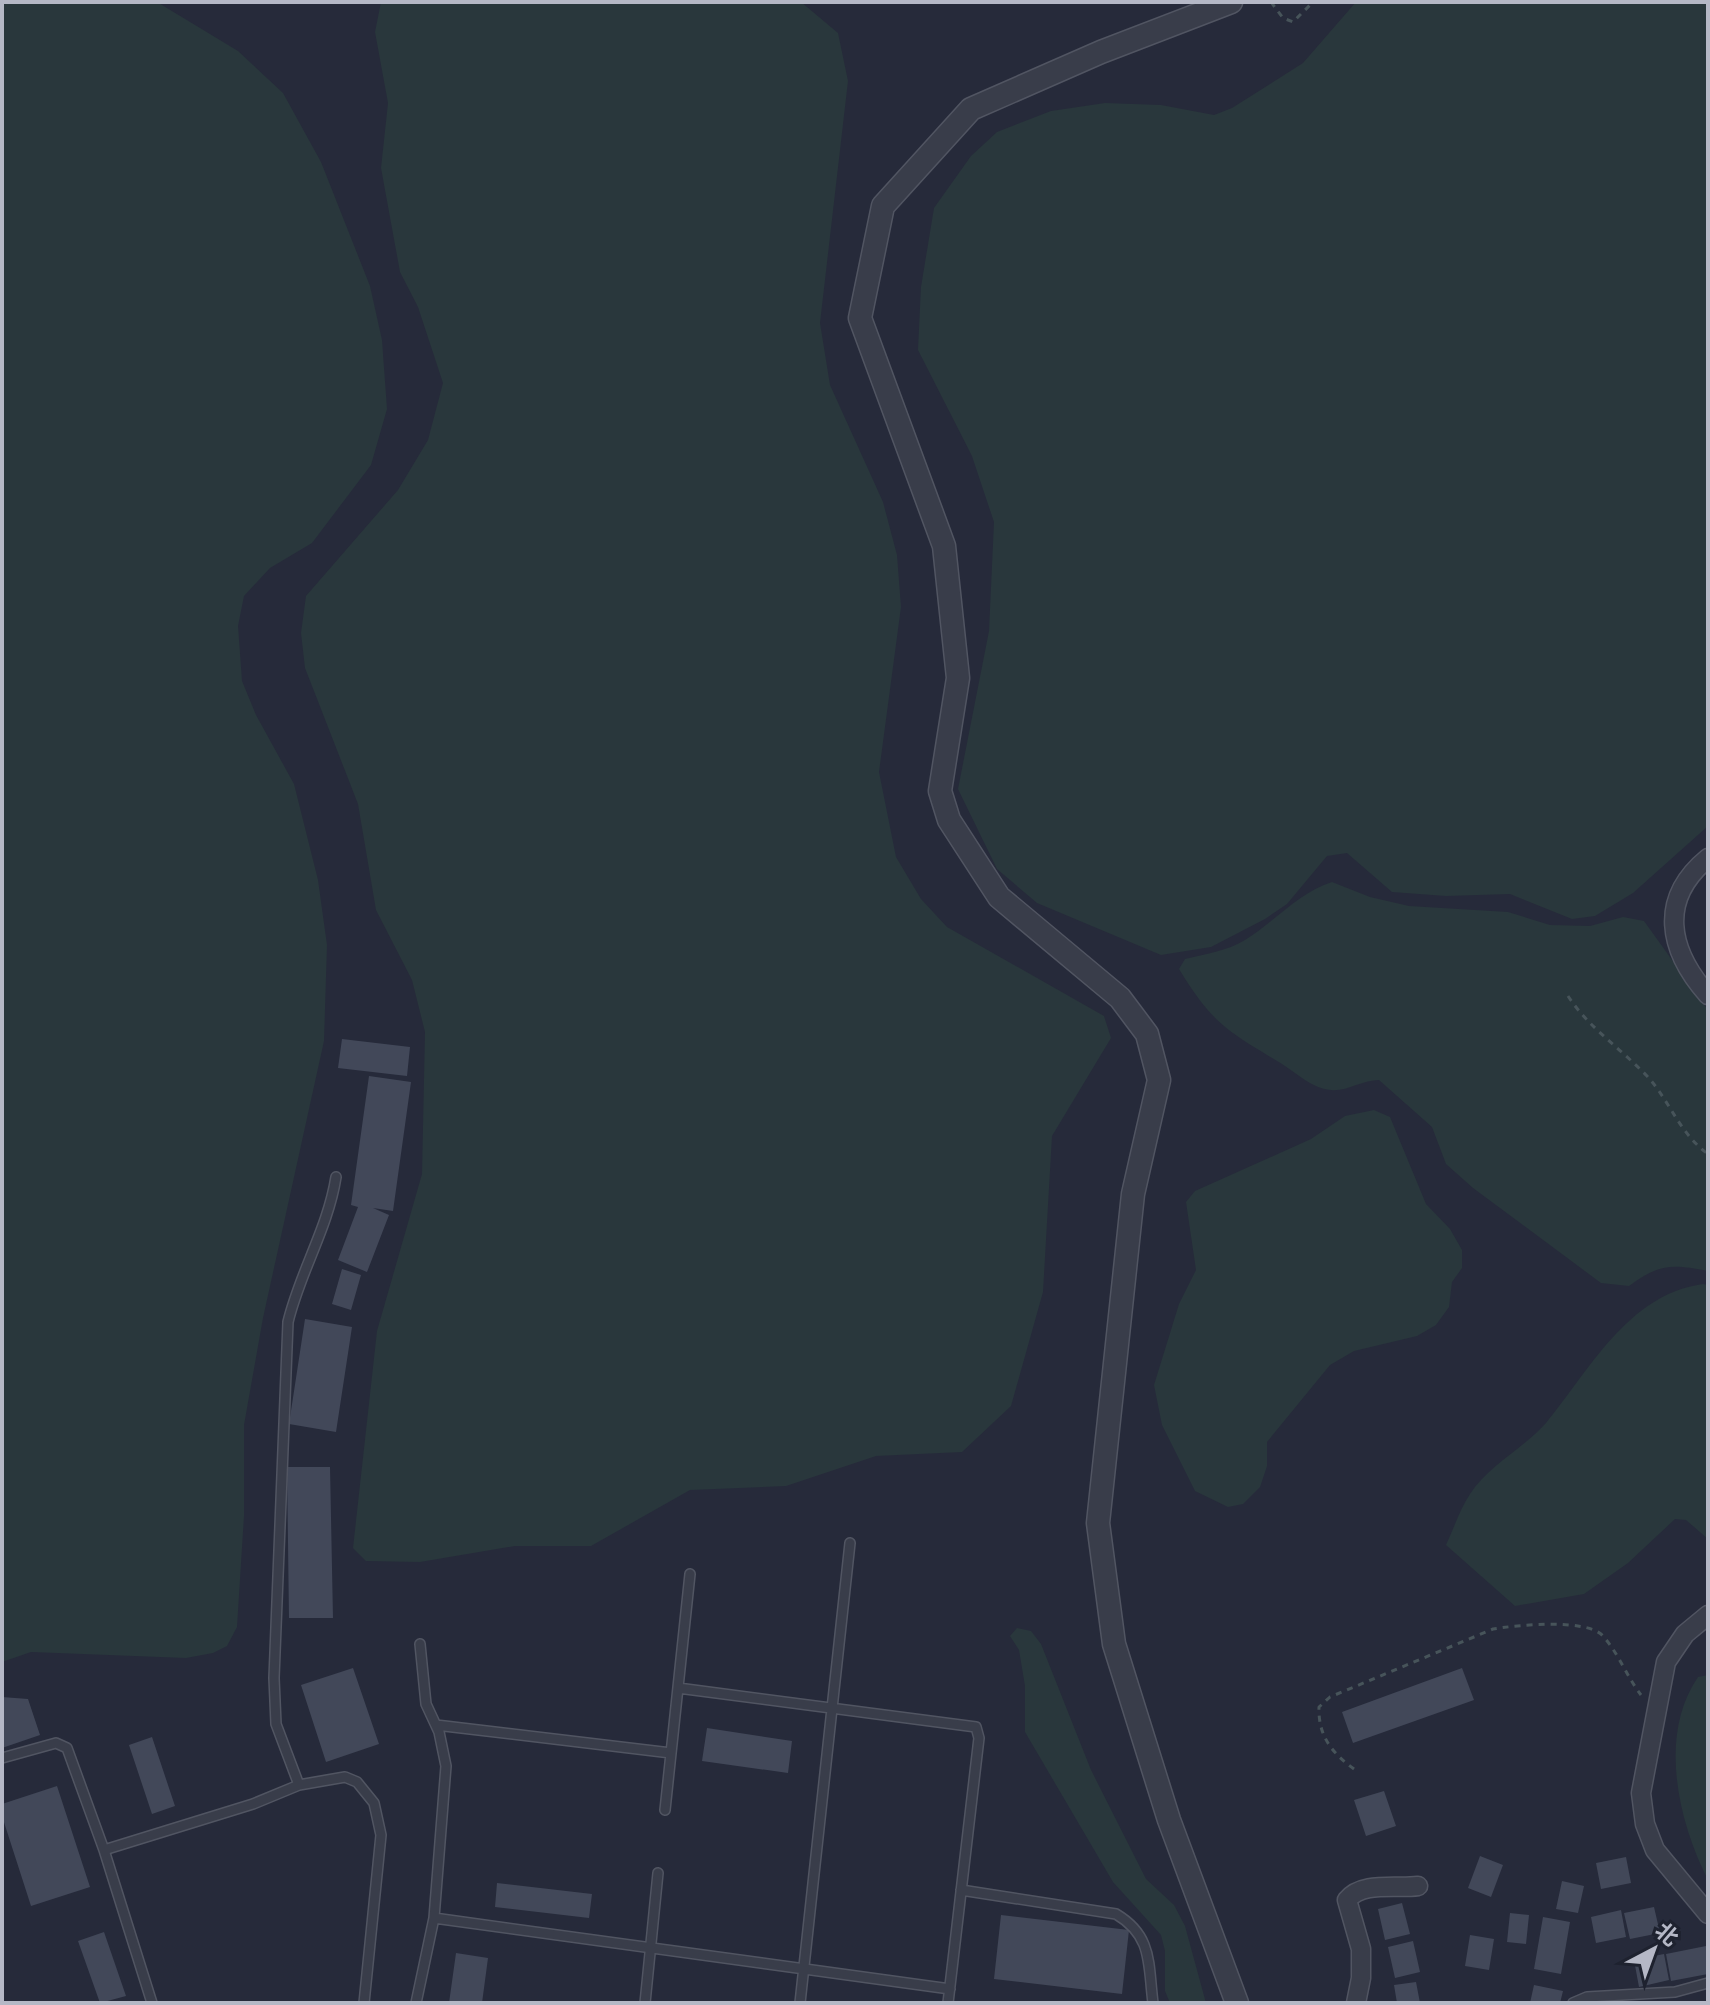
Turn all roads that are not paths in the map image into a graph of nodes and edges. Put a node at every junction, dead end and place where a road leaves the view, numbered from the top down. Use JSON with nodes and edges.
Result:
{"nodes":[{"id":1,"x":1231,"y":2,"type":"edge"},
{"id":2,"x":1708,"y":858,"type":"edge"},
{"id":3,"x":1708,"y":995,"type":"edge"},
{"id":4,"x":336,"y":1177,"type":"dead end"},
{"id":5,"x":850,"y":1543,"type":"dead end"},
{"id":6,"x":690,"y":1574,"type":"dead end"},
{"id":7,"x":1708,"y":1615,"type":"edge"},
{"id":8,"x":420,"y":1644,"type":"dead end"},
{"id":9,"x":678,"y":1688,"type":"junction"},
{"id":10,"x":832,"y":1708,"type":"junction"},
{"id":11,"x":436,"y":1725,"type":"junction"},
{"id":12,"x":671,"y":1753,"type":"junction"},
{"id":13,"x":2,"y":1758,"type":"edge"},
{"id":14,"x":299,"y":1785,"type":"junction"},
{"id":15,"x":665,"y":1810,"type":"dead end"},
{"id":16,"x":104,"y":1850,"type":"junction"},
{"id":17,"x":658,"y":1873,"type":"dead end"},
{"id":18,"x":1418,"y":1886,"type":"dead end"},
{"id":19,"x":961,"y":1890,"type":"junction"},
{"id":20,"x":1708,"y":1914,"type":"edge"},
{"id":21,"x":434,"y":1918,"type":"junction"},
{"id":22,"x":651,"y":1948,"type":"junction"},
{"id":23,"x":804,"y":1969,"type":"junction"},
{"id":24,"x":1708,"y":1983,"type":"edge"},
{"id":25,"x":950,"y":1989,"type":"junction"},
{"id":26,"x":152,"y":2003,"type":"edge"},
{"id":27,"x":364,"y":2003,"type":"edge"},
{"id":28,"x":416,"y":2003,"type":"edge"},
{"id":29,"x":645,"y":2003,"type":"edge"},
{"id":30,"x":800,"y":2003,"type":"edge"},
{"id":31,"x":948,"y":2003,"type":"edge"},
{"id":32,"x":1153,"y":2003,"type":"edge"},
{"id":33,"x":1237,"y":2003,"type":"edge"},
{"id":34,"x":1356,"y":2003,"type":"edge"},
{"id":35,"x":1573,"y":2003,"type":"edge"}],
"edges":[{"from":1,"to":33,"type":"street"},
{"from":2,"to":3,"type":"street"},
{"from":4,"to":14,"type":"lane"},
{"from":5,"to":10,"type":"lane"},
{"from":6,"to":9,"type":"lane"},
{"from":7,"to":20,"type":"street"},
{"from":8,"to":11,"type":"lane"},
{"from":9,"to":10,"type":"lane"},
{"from":9,"to":12,"type":"lane"},
{"from":10,"to":19,"type":"lane"},
{"from":10,"to":23,"type":"lane"},
{"from":11,"to":12,"type":"lane"},
{"from":11,"to":21,"type":"lane"},
{"from":12,"to":15,"type":"lane"},
{"from":13,"to":16,"type":"lane"},
{"from":14,"to":16,"type":"lane"},
{"from":14,"to":27,"type":"lane"},
{"from":16,"to":26,"type":"lane"},
{"from":17,"to":22,"type":"lane"},
{"from":18,"to":34,"type":"street"},
{"from":19,"to":25,"type":"lane"},
{"from":19,"to":32,"type":"lane"},
{"from":21,"to":22,"type":"lane"},
{"from":21,"to":28,"type":"lane"},
{"from":22,"to":23,"type":"lane"},
{"from":22,"to":29,"type":"lane"},
{"from":23,"to":25,"type":"lane"},
{"from":23,"to":30,"type":"lane"},
{"from":24,"to":35,"type":"lane"},
{"from":25,"to":31,"type":"lane"}]}
